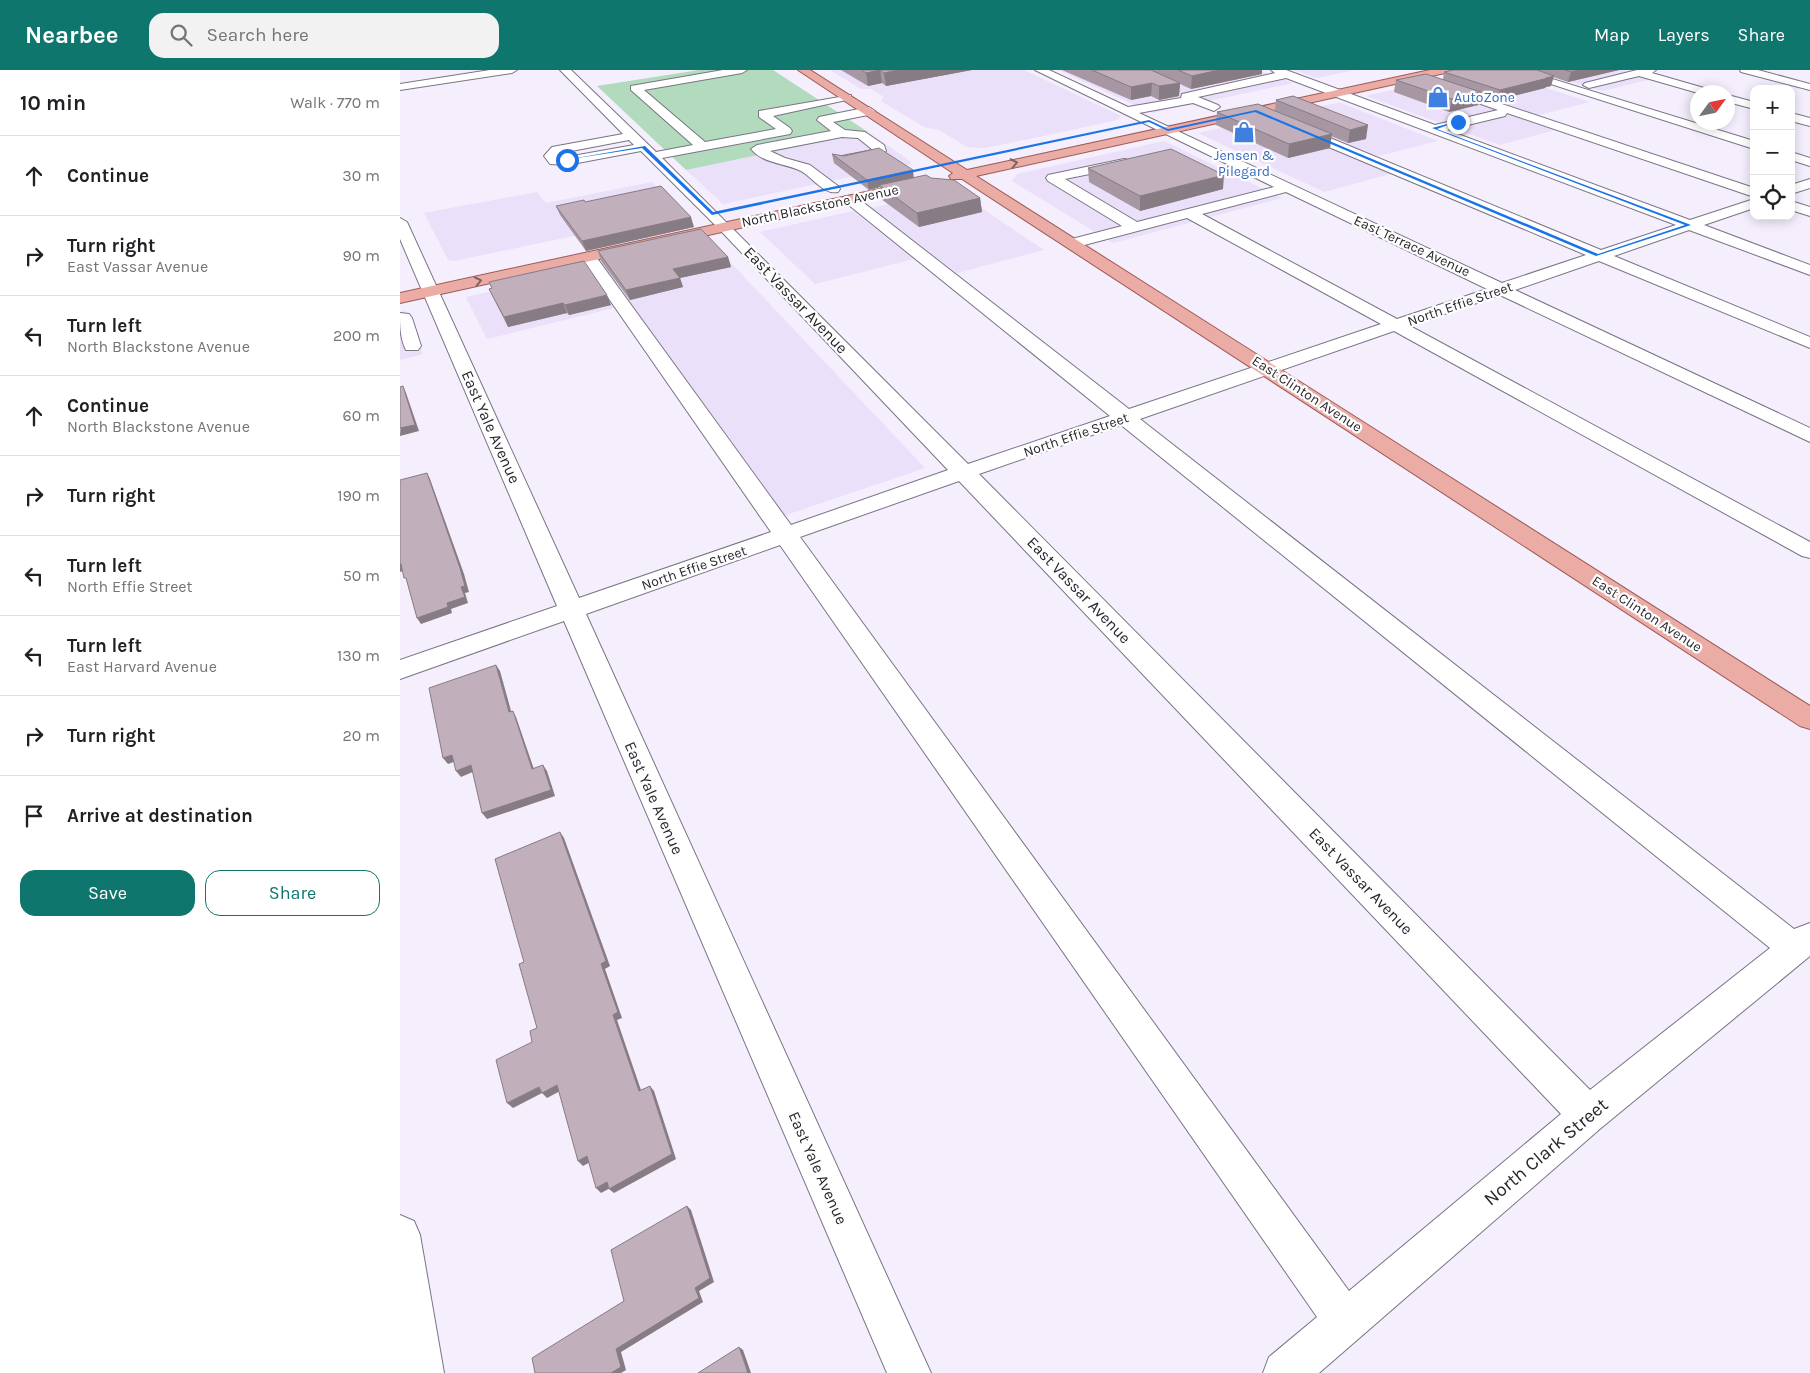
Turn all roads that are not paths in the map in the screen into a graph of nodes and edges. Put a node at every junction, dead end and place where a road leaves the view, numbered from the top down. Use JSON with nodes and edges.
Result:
{"nodes":[{"id":1,"x":512,"y":70,"type":"edge"},
{"id":2,"x":565,"y":70,"type":"edge"},
{"id":3,"x":742,"y":70,"type":"edge"},
{"id":4,"x":803,"y":70,"type":"edge"},
{"id":5,"x":1040,"y":70,"type":"edge"},
{"id":6,"x":1276,"y":70,"type":"edge"},
{"id":7,"x":1392,"y":70,"type":"edge"},
{"id":8,"x":1445,"y":70,"type":"edge"},
{"id":9,"x":1512,"y":70,"type":"edge"},
{"id":10,"x":1745,"y":70,"type":"edge"},
{"id":11,"x":1642,"y":71,"type":"edge"},
{"id":12,"x":1288,"y":74,"type":"junction"},
{"id":13,"x":1541,"y":75,"type":"edge"},
{"id":14,"x":1413,"y":77,"type":"junction"},
{"id":15,"x":1223,"y":82,"type":"junction"},
{"id":16,"x":1589,"y":85,"type":"junction"},
{"id":17,"x":1319,"y":86,"type":"junction"},
{"id":18,"x":400,"y":87,"type":"edge"},
{"id":19,"x":1366,"y":87,"type":"junction"},
{"id":20,"x":1690,"y":87,"type":"edge"},
{"id":21,"x":1810,"y":87,"type":"edge"},
{"id":22,"x":1173,"y":88,"type":"dead end"},
{"id":23,"x":1574,"y":89,"type":"junction"},
{"id":24,"x":1338,"y":93,"type":"junction"},
{"id":25,"x":1382,"y":94,"type":"dead end"},
{"id":26,"x":846,"y":97,"type":"junction"},
{"id":27,"x":1192,"y":97,"type":"junction"},
{"id":28,"x":1245,"y":97,"type":"dead end"},
{"id":29,"x":1139,"y":100,"type":"edge"},
{"id":30,"x":1735,"y":100,"type":"edge"},
{"id":31,"x":1750,"y":105,"type":"edge"},
{"id":32,"x":1214,"y":107,"type":"junction"},
{"id":33,"x":869,"y":111,"type":"junction"},
{"id":34,"x":1255,"y":111,"type":"junction"},
{"id":35,"x":1500,"y":113,"type":"dead end"},
{"id":36,"x":1152,"y":114,"type":"junction"},
{"id":37,"x":1434,"y":114,"type":"edge"},
{"id":38,"x":1795,"y":117,"type":"edge"},
{"id":39,"x":1173,"y":119,"type":"junction"},
{"id":40,"x":1458,"y":122,"type":"junction"},
{"id":41,"x":1810,"y":122,"type":"edge"},
{"id":42,"x":1434,"y":129,"type":"junction"},
{"id":43,"x":842,"y":133,"type":"junction"},
{"id":44,"x":632,"y":136,"type":"junction"},
{"id":45,"x":1750,"y":144,"type":"edge"},
{"id":46,"x":643,"y":146,"type":"junction"},
{"id":47,"x":703,"y":147,"type":"junction"},
{"id":48,"x":1001,"y":153,"type":"dead end"},
{"id":49,"x":653,"y":156,"type":"junction"},
{"id":50,"x":1795,"y":157,"type":"edge"},
{"id":51,"x":845,"y":159,"type":"edge"},
{"id":52,"x":1136,"y":160,"type":"edge"},
{"id":53,"x":1810,"y":162,"type":"edge"},
{"id":54,"x":820,"y":165,"type":"dead end"},
{"id":55,"x":961,"y":166,"type":"junction"},
{"id":56,"x":805,"y":168,"type":"junction"},
{"id":57,"x":930,"y":175,"type":"junction"},
{"id":58,"x":1810,"y":183,"type":"edge"},
{"id":59,"x":1243,"y":186,"type":"dead end"},
{"id":60,"x":1289,"y":188,"type":"junction"},
{"id":61,"x":833,"y":189,"type":"junction"},
{"id":62,"x":1795,"y":189,"type":"edge"},
{"id":63,"x":1750,"y":191,"type":"edge"},
{"id":64,"x":1261,"y":195,"type":"junction"},
{"id":65,"x":777,"y":200,"type":"dead end"},
{"id":66,"x":850,"y":200,"type":"junction"},
{"id":67,"x":1750,"y":204,"type":"edge"},
{"id":68,"x":1795,"y":206,"type":"edge"},
{"id":69,"x":1810,"y":212,"type":"edge"},
{"id":70,"x":1189,"y":213,"type":"junction"},
{"id":71,"x":723,"y":217,"type":"junction"},
{"id":72,"x":693,"y":218,"type":"edge"},
{"id":73,"x":400,"y":222,"type":"edge"},
{"id":74,"x":1689,"y":225,"type":"junction"},
{"id":75,"x":1135,"y":227,"type":"junction"},
{"id":76,"x":1073,"y":243,"type":"junction"},
{"id":77,"x":1598,"y":255,"type":"junction"},
{"id":78,"x":588,"y":257,"type":"junction"},
{"id":79,"x":1810,"y":270,"type":"edge"},
{"id":80,"x":426,"y":280,"type":"junction"},
{"id":81,"x":1502,"y":289,"type":"junction"},
{"id":82,"x":400,"y":298,"type":"edge"},
{"id":83,"x":400,"y":318,"type":"edge"},
{"id":84,"x":1397,"y":326,"type":"junction"},
{"id":85,"x":1810,"y":343,"type":"edge"},
{"id":86,"x":412,"y":346,"type":"dead end"},
{"id":87,"x":1269,"y":370,"type":"junction"},
{"id":88,"x":1127,"y":418,"type":"junction"},
{"id":89,"x":1810,"y":436,"type":"edge"},
{"id":90,"x":964,"y":472,"type":"junction"},
{"id":91,"x":786,"y":535,"type":"junction"},
{"id":92,"x":1810,"y":551,"type":"edge"},
{"id":93,"x":572,"y":610,"type":"junction"},
{"id":94,"x":400,"y":670,"type":"edge"},
{"id":95,"x":1810,"y":719,"type":"edge"},
{"id":96,"x":1803,"y":942,"type":"edge"},
{"id":97,"x":1588,"y":1115,"type":"junction"},
{"id":98,"x":400,"y":1235,"type":"edge"},
{"id":99,"x":1346,"y":1322,"type":"junction"},
{"id":100,"x":422,"y":1373,"type":"edge"},
{"id":101,"x":909,"y":1373,"type":"edge"},
{"id":102,"x":1285,"y":1373,"type":"edge"}],
"edges":[{"from":1,"to":18,"type":"street"},
{"from":2,"to":44,"type":"street","name":"East Vassar Avenue"},
{"from":3,"to":47,"type":"street"},
{"from":4,"to":26,"type":"main road","name":"East Clinton Avenue"},
{"from":5,"to":36,"type":"street","name":"East Terrace Avenue"},
{"from":6,"to":12,"type":"street"},
{"from":7,"to":17,"type":"main road","name":"North Blackstone Avenue"},
{"from":8,"to":14,"type":"main road","name":"North Blackstone Avenue"},
{"from":9,"to":13,"type":"street"},
{"from":10,"to":21,"type":"street"},
{"from":11,"to":16,"type":"street"},
{"from":11,"to":20,"type":"street"},
{"from":12,"to":15,"type":"street"},
{"from":12,"to":17,"type":"street"},
{"from":13,"to":16,"type":"street"},
{"from":13,"to":23,"type":"street"},
{"from":14,"to":19,"type":"main road","name":"North Blackstone Avenue"},
{"from":14,"to":63,"type":"street"},
{"from":15,"to":27,"type":"street"},
{"from":15,"to":28,"type":"street"},
{"from":16,"to":23,"type":"street"},
{"from":17,"to":24,"type":"street"},
{"from":17,"to":32,"type":"main road","name":"North Blackstone Avenue"},
{"from":19,"to":24,"type":"main road","name":"North Blackstone Avenue"},
{"from":19,"to":25,"type":"street"},
{"from":22,"to":27,"type":"street"},
{"from":23,"to":45,"type":"street"},
{"from":24,"to":34,"type":"main road","name":"North Blackstone Avenue"},
{"from":24,"to":42,"type":"street"},
{"from":26,"to":33,"type":"main road","name":"East Clinton Avenue"},
{"from":26,"to":47,"type":"street"},
{"from":27,"to":32,"type":"street"},
{"from":27,"to":36,"type":"street"},
{"from":29,"to":36,"type":"street"},
{"from":30,"to":31,"type":"street"},
{"from":32,"to":39,"type":"main road","name":"North Blackstone Avenue"},
{"from":33,"to":43,"type":"street"},
{"from":33,"to":55,"type":"main road","name":"East Clinton Avenue"},
{"from":34,"to":39,"type":"main road","name":"North Blackstone Avenue"},
{"from":34,"to":77,"type":"street"},
{"from":35,"to":40,"type":"street"},
{"from":36,"to":39,"type":"street","name":"East Terrace Avenue"},
{"from":36,"to":48,"type":"main road"},
{"from":37,"to":40,"type":"street"},
{"from":38,"to":41,"type":"street"},
{"from":55,"to":39,"type":"main road","name":"North Blackstone Avenue","one_way":true},
{"from":39,"to":60,"type":"street","name":"East Terrace Avenue"},
{"from":40,"to":42,"type":"street"},
{"from":42,"to":74,"type":"street"},
{"from":43,"to":51,"type":"street"},
{"from":43,"to":56,"type":"street"},
{"from":44,"to":46,"type":"street","name":"East Vassar Avenue"},
{"from":44,"to":46,"type":"street"},
{"from":46,"to":49,"type":"street","name":"East Vassar Avenue"},
{"from":47,"to":49,"type":"street"},
{"from":49,"to":71,"type":"street","name":"East Vassar Avenue"},
{"from":50,"to":53,"type":"street"},
{"from":52,"to":75,"type":"street"},
{"from":54,"to":56,"type":"street"},
{"from":55,"to":57,"type":"main road","name":"North Blackstone Avenue"},
{"from":55,"to":76,"type":"main road","name":"East Clinton Avenue"},
{"from":56,"to":61,"type":"street"},
{"from":57,"to":61,"type":"main road","name":"North Blackstone Avenue"},
{"from":57,"to":66,"type":"main road","name":"North Blackstone Avenue"},
{"from":58,"to":62,"type":"street"},
{"from":59,"to":64,"type":"street"},
{"from":60,"to":64,"type":"street"},
{"from":60,"to":81,"type":"street","name":"East Terrace Avenue"},
{"from":61,"to":65,"type":"main road","name":"North Blackstone Avenue"},
{"from":64,"to":70,"type":"street"},
{"from":66,"to":71,"type":"main road","name":"North Blackstone Avenue"},
{"from":66,"to":88,"type":"street"},
{"from":67,"to":74,"type":"street","name":"North Effie Street"},
{"from":68,"to":69,"type":"street"},
{"from":70,"to":75,"type":"street"},
{"from":70,"to":84,"type":"street"},
{"from":71,"to":72,"type":"main road","name":"North Blackstone Avenue"},
{"from":71,"to":78,"type":"main road","name":"North Blackstone Avenue"},
{"from":71,"to":90,"type":"street","name":"East Vassar Avenue"},
{"from":73,"to":80,"type":"street","name":"East Yale Avenue"},
{"from":74,"to":77,"type":"street","name":"North Effie Street"},
{"from":74,"to":79,"type":"street"},
{"from":75,"to":76,"type":"street"},
{"from":76,"to":87,"type":"main road","name":"East Clinton Avenue"},
{"from":77,"to":81,"type":"street","name":"North Effie Street"},
{"from":77,"to":85,"type":"street"},
{"from":80,"to":78,"type":"main road","name":"North Blackstone Avenue","one_way":true},
{"from":78,"to":91,"type":"street"},
{"from":80,"to":82,"type":"main road","name":"North Blackstone Avenue"},
{"from":80,"to":93,"type":"street","name":"East Yale Avenue"},
{"from":81,"to":84,"type":"street","name":"North Effie Street"},
{"from":81,"to":89,"type":"street","name":"East Terrace Avenue"},
{"from":83,"to":86,"type":"street"},
{"from":84,"to":87,"type":"street","name":"North Effie Street"},
{"from":84,"to":92,"type":"street"},
{"from":87,"to":88,"type":"street","name":"North Effie Street"},
{"from":87,"to":95,"type":"main road","name":"East Clinton Avenue"},
{"from":88,"to":90,"type":"street","name":"North Effie Street"},
{"from":88,"to":96,"type":"street"},
{"from":90,"to":91,"type":"street","name":"North Effie Street"},
{"from":90,"to":97,"type":"street","name":"East Vassar Avenue"},
{"from":91,"to":93,"type":"street","name":"North Effie Street"},
{"from":91,"to":99,"type":"street"},
{"from":93,"to":94,"type":"street","name":"North Effie Street"},
{"from":93,"to":101,"type":"street","name":"East Yale Avenue"},
{"from":96,"to":97,"type":"street","name":"North Clark Street"},
{"from":97,"to":99,"type":"street","name":"North Clark Street"},
{"from":98,"to":100,"type":"street"},
{"from":99,"to":102,"type":"street","name":"North Clark Street"}]}
